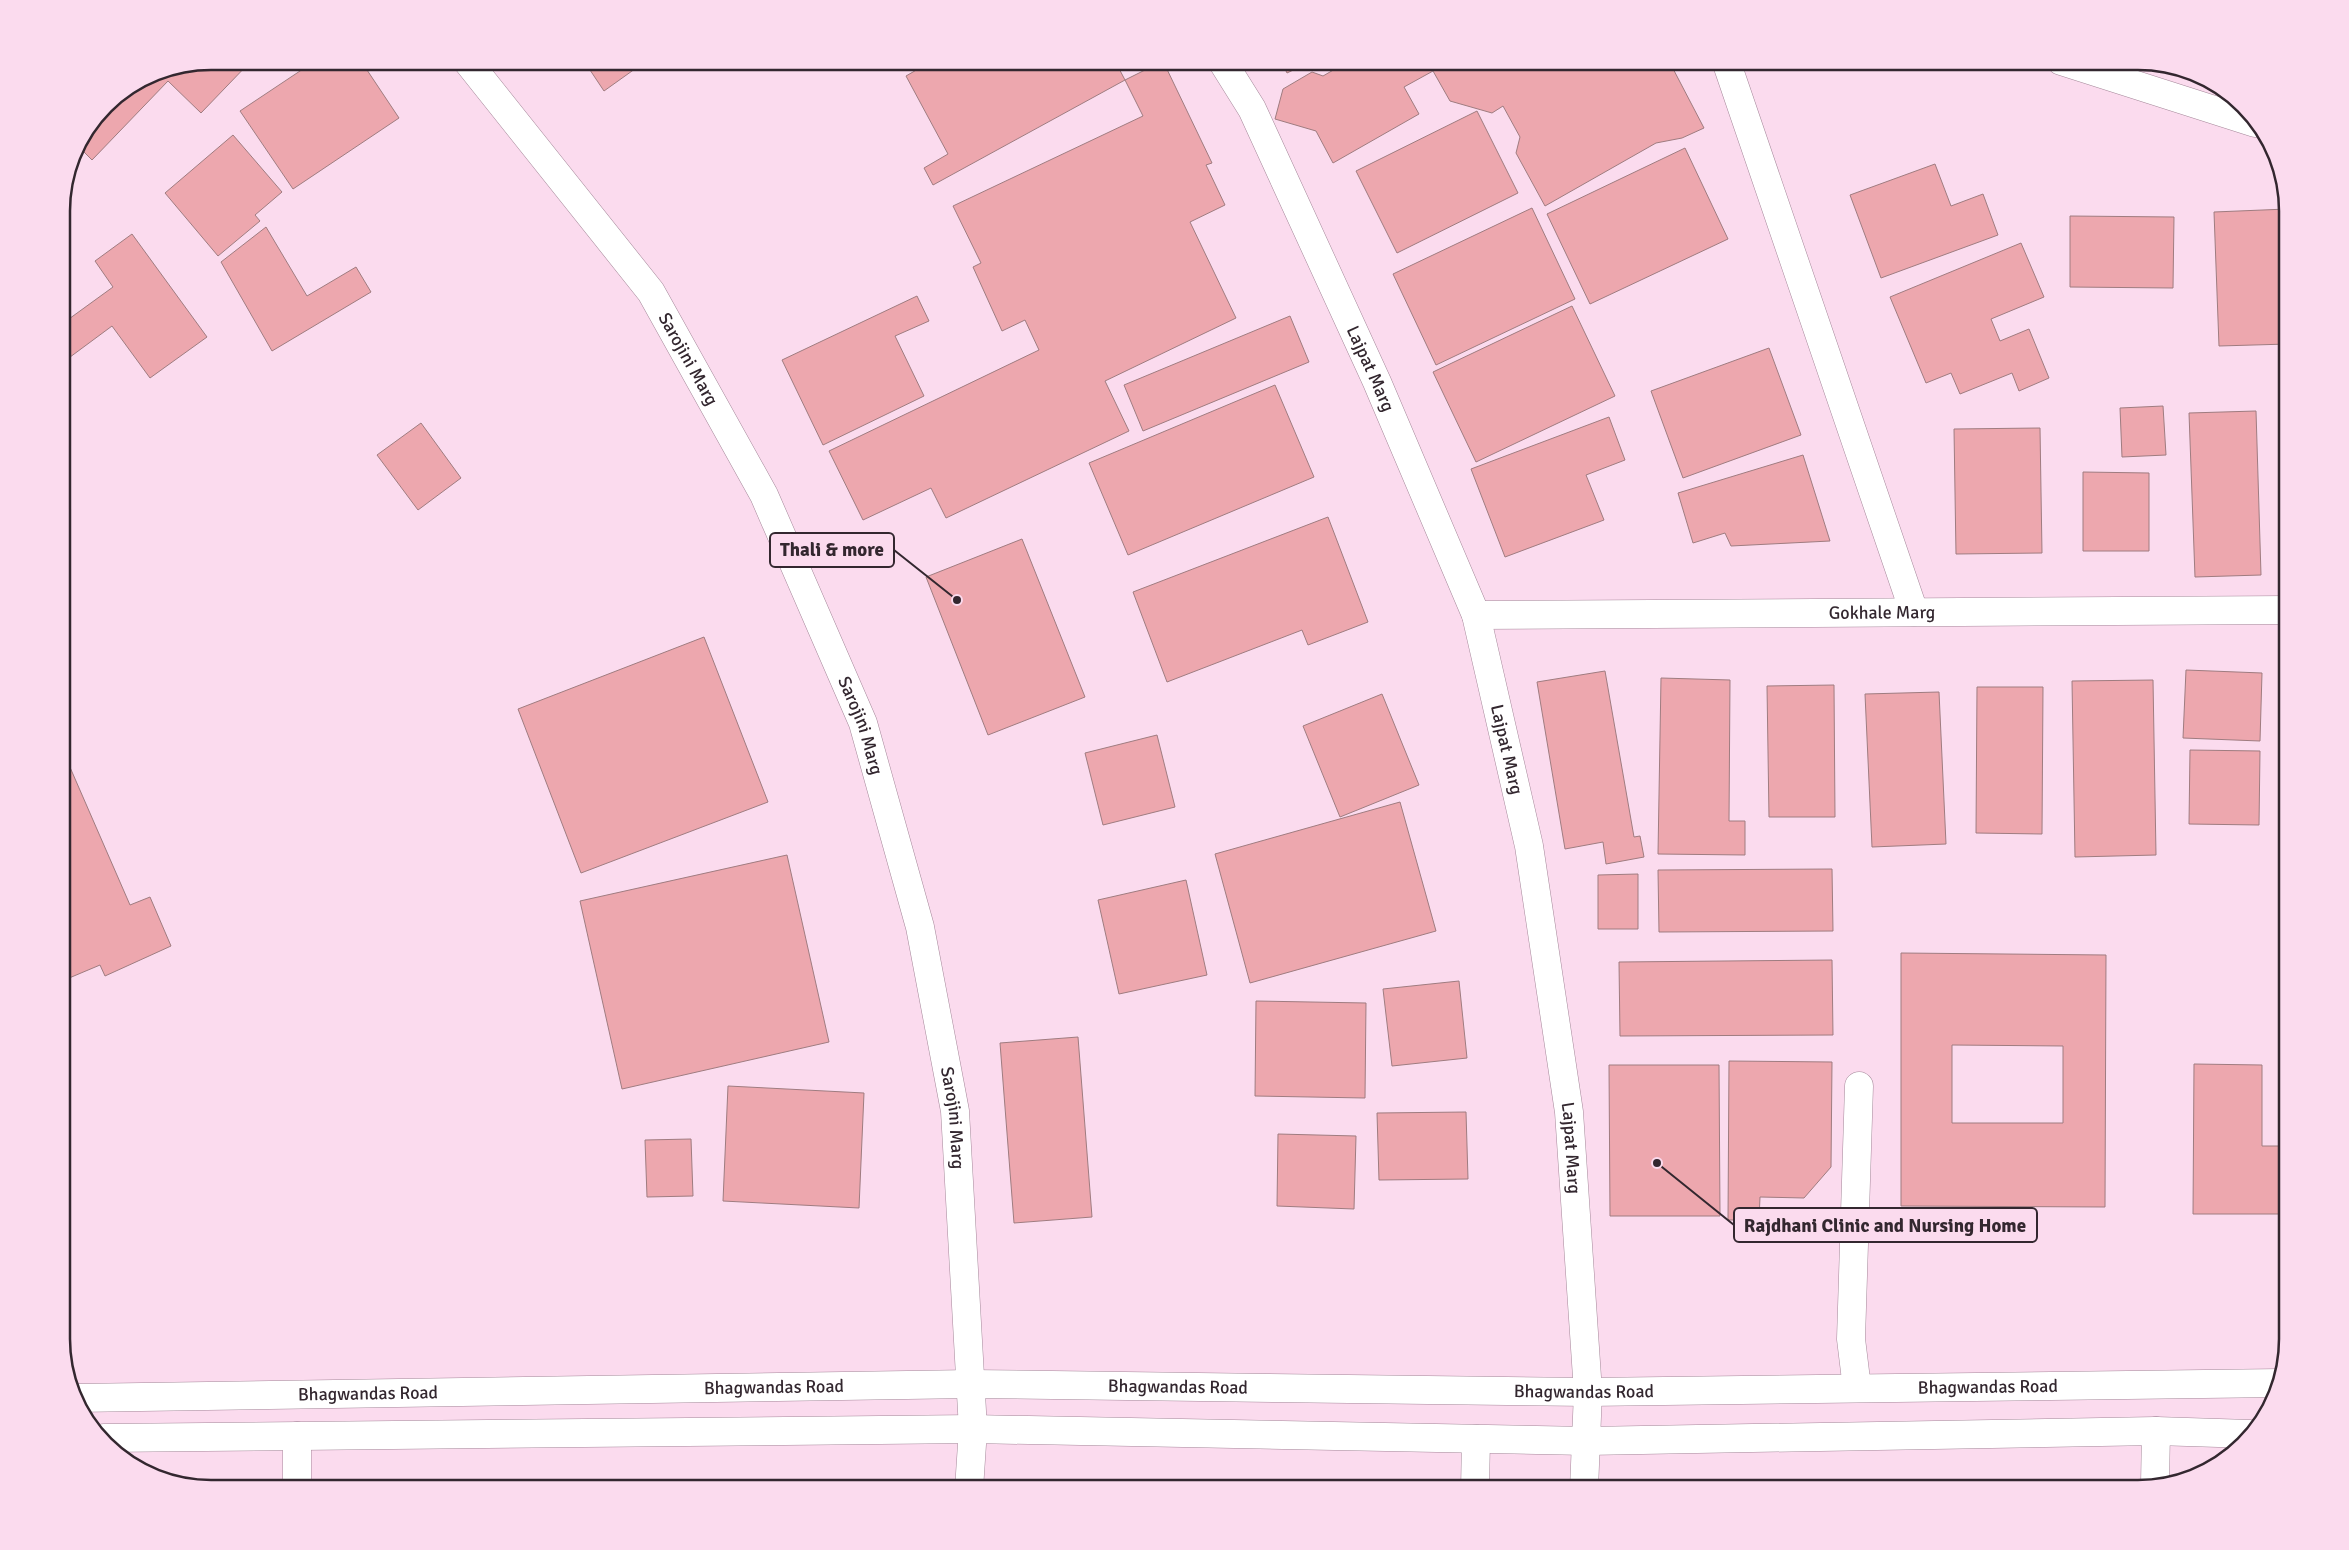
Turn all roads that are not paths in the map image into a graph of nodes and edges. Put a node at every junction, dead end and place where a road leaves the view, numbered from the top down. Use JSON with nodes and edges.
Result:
{"nodes":[{"id":1,"x":474,"y":70,"type":"edge"},
{"id":2,"x":1228,"y":70,"type":"edge"},
{"id":3,"x":1729,"y":70,"type":"edge"},
{"id":4,"x":2089,"y":70,"type":"edge"},
{"id":5,"x":2246,"y":120,"type":"edge"},
{"id":6,"x":2279,"y":610,"type":"edge"},
{"id":7,"x":1914,"y":612,"type":"junction"},
{"id":8,"x":1476,"y":615,"type":"junction"},
{"id":9,"x":1859,"y":1086,"type":"dead end"},
{"id":10,"x":2272,"y":1383,"type":"edge"},
{"id":11,"x":971,"y":1384,"type":"junction"},
{"id":12,"x":1856,"y":1388,"type":"junction"},
{"id":13,"x":1588,"y":1392,"type":"junction"},
{"id":14,"x":83,"y":1398,"type":"edge"},
{"id":15,"x":973,"y":1429,"type":"junction"},
{"id":16,"x":2156,"y":1431,"type":"junction"},
{"id":17,"x":2242,"y":1434,"type":"edge"},
{"id":18,"x":297,"y":1436,"type":"junction"},
{"id":19,"x":110,"y":1438,"type":"edge"},
{"id":20,"x":1476,"y":1438,"type":"junction"},
{"id":21,"x":1587,"y":1441,"type":"junction"},
{"id":22,"x":2155,"y":1479,"type":"edge"},
{"id":23,"x":297,"y":1480,"type":"edge"},
{"id":24,"x":970,"y":1480,"type":"edge"},
{"id":25,"x":1475,"y":1480,"type":"edge"},
{"id":26,"x":1585,"y":1480,"type":"edge"}],
"edges":[{"from":1,"to":11,"type":"street","name":"Sarojini Marg"},
{"from":2,"to":8,"type":"street","name":"Lajpat Marg"},
{"from":3,"to":7,"type":"street"},
{"from":4,"to":5,"type":"street"},
{"from":6,"to":7,"type":"street","name":"Gokhale Marg"},
{"from":7,"to":8,"type":"street","name":"Gokhale Marg"},
{"from":8,"to":13,"type":"street","name":"Lajpat Marg"},
{"from":9,"to":12,"type":"street"},
{"from":10,"to":12,"type":"street","name":"Bhagwandas Road"},
{"from":11,"to":13,"type":"street","name":"Bhagwandas Road"},
{"from":11,"to":14,"type":"street","name":"Bhagwandas Road"},
{"from":11,"to":15,"type":"street","name":"Sarojini Marg"},
{"from":12,"to":13,"type":"street","name":"Bhagwandas Road"},
{"from":13,"to":21,"type":"street","name":"Lajpat Marg"},
{"from":15,"to":18,"type":"street"},
{"from":15,"to":20,"type":"street"},
{"from":15,"to":24,"type":"street","name":"Sarojini Marg"},
{"from":16,"to":17,"type":"street"},
{"from":16,"to":21,"type":"street"},
{"from":16,"to":22,"type":"street"},
{"from":18,"to":19,"type":"street"},
{"from":18,"to":23,"type":"street"},
{"from":20,"to":21,"type":"street"},
{"from":20,"to":25,"type":"street"},
{"from":21,"to":26,"type":"street","name":"Lajpat Marg"}]}
